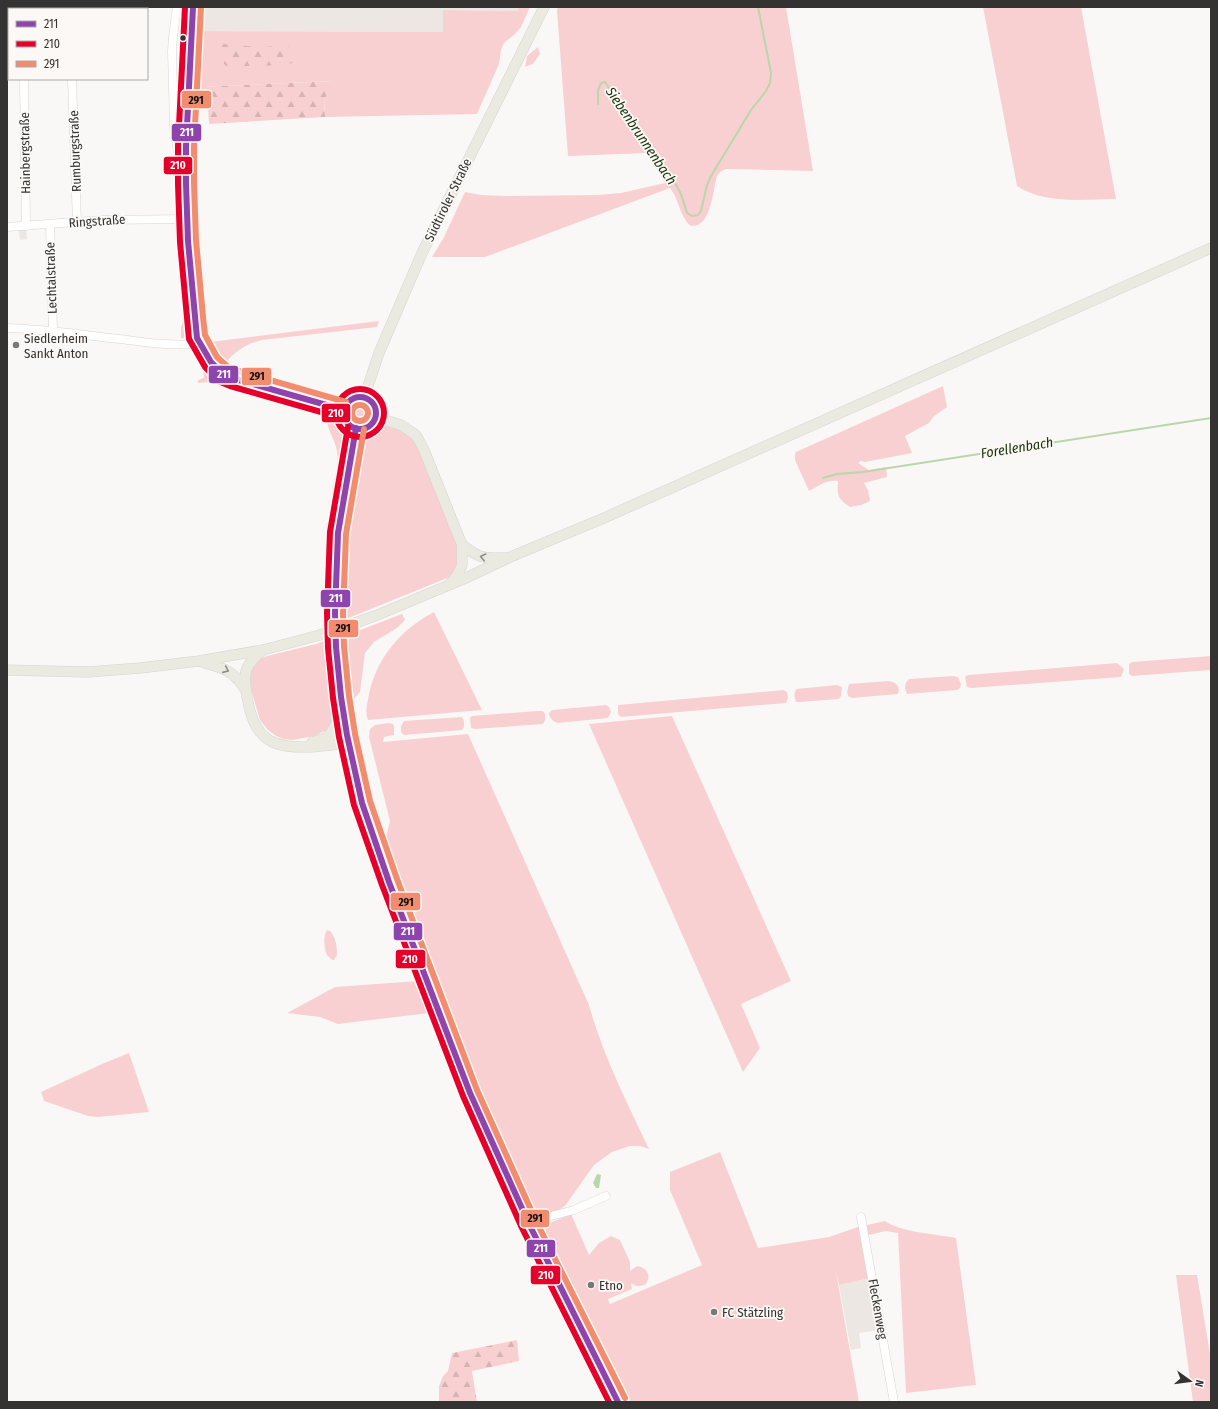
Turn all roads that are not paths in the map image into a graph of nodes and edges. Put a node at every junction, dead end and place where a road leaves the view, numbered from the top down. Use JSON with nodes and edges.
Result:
{"nodes":[{"id":1,"x":177,"y":7,"type":"edge"},
{"id":2,"x":193,"y":7,"type":"edge"},
{"id":3,"x":544,"y":7,"type":"edge"},
{"id":4,"x":24,"y":80,"type":"edge"},
{"id":5,"x":72,"y":80,"type":"edge"},
{"id":6,"x":177,"y":146,"type":"junction"},
{"id":7,"x":186,"y":146,"type":"junction"},
{"id":8,"x":186,"y":184,"type":"junction"},
{"id":9,"x":187,"y":219,"type":"junction"},
{"id":10,"x":77,"y":223,"type":"junction"},
{"id":11,"x":50,"y":225,"type":"junction"},
{"id":12,"x":26,"y":226,"type":"junction"},
{"id":13,"x":7,"y":227,"type":"edge"},
{"id":14,"x":1211,"y":248,"type":"edge"},
{"id":15,"x":7,"y":328,"type":"edge"},
{"id":16,"x":53,"y":332,"type":"junction"},
{"id":17,"x":197,"y":338,"type":"junction"},
{"id":18,"x":364,"y":398,"type":"junction"},
{"id":19,"x":344,"y":410,"type":"junction"},
{"id":20,"x":375,"y":417,"type":"junction"},
{"id":21,"x":356,"y":428,"type":"junction"},
{"id":22,"x":462,"y":545,"type":"junction"},
{"id":23,"x":508,"y":558,"type":"junction"},
{"id":24,"x":449,"y":585,"type":"junction"},
{"id":25,"x":263,"y":650,"type":"junction"},
{"id":26,"x":199,"y":661,"type":"junction"},
{"id":27,"x":7,"y":670,"type":"edge"},
{"id":28,"x":245,"y":690,"type":"junction"},
{"id":29,"x":341,"y":698,"type":"junction"},
{"id":30,"x":326,"y":738,"type":"junction"},
{"id":31,"x":349,"y":744,"type":"junction"},
{"id":32,"x":299,"y":747,"type":"junction"},
{"id":33,"x":606,"y":1196,"type":"dead end"},
{"id":34,"x":861,"y":1217,"type":"dead end"},
{"id":35,"x":529,"y":1224,"type":"junction"},
{"id":36,"x":618,"y":1402,"type":"edge"},
{"id":37,"x":894,"y":1402,"type":"edge"}],
"edges":[{"from":1,"to":6,"type":"street"},
{"from":2,"to":7,"type":"street"},
{"from":3,"to":18,"type":"main road","name":"Südtiroler Straße"},
{"from":4,"to":12,"type":"street","name":"Hainbergstraße"},
{"from":5,"to":10,"type":"street","name":"Rumburgstraße"},
{"from":6,"to":7,"type":"street"},
{"from":6,"to":8,"type":"street"},
{"from":7,"to":8,"type":"street"},
{"from":8,"to":9,"type":"street"},
{"from":9,"to":10,"type":"street","name":"Ringstraße"},
{"from":9,"to":17,"type":"street"},
{"from":10,"to":11,"type":"street","name":"Ringstraße"},
{"from":11,"to":12,"type":"street","name":"Ringstraße"},
{"from":11,"to":16,"type":"street","name":"Lechtalstraße"},
{"from":12,"to":13,"type":"street","name":"Ringstraße"},
{"from":14,"to":23,"type":"main road"},
{"from":15,"to":16,"type":"street"},
{"from":16,"to":17,"type":"street"},
{"from":17,"to":19,"type":"street"},
{"from":18,"to":19,"type":"main road"},
{"from":18,"to":20,"type":"main road"},
{"from":19,"to":21,"type":"main road"},
{"from":20,"to":21,"type":"main road"},
{"from":20,"to":22,"type":"main road"},
{"from":21,"to":29,"type":"main road","bridge":true},
{"from":23,"to":22,"type":"main road","one_way":true},
{"from":22,"to":24,"type":"main road"},
{"from":23,"to":24,"type":"main road"},
{"from":24,"to":25,"type":"main road"},
{"from":25,"to":26,"type":"main road"},
{"from":25,"to":28,"type":"main road"},
{"from":26,"to":27,"type":"main road"},
{"from":26,"to":28,"type":"main road","one_way":true},
{"from":28,"to":32,"type":"main road"},
{"from":29,"to":30,"type":"main road"},
{"from":29,"to":31,"type":"main road"},
{"from":30,"to":31,"type":"main road"},
{"from":30,"to":32,"type":"main road"},
{"from":31,"to":32,"type":"main road"},
{"from":31,"to":35,"type":"street"},
{"from":33,"to":35,"type":"street"},
{"from":34,"to":37,"type":"street","name":"Fleckenweg"},
{"from":35,"to":36,"type":"street"}]}
